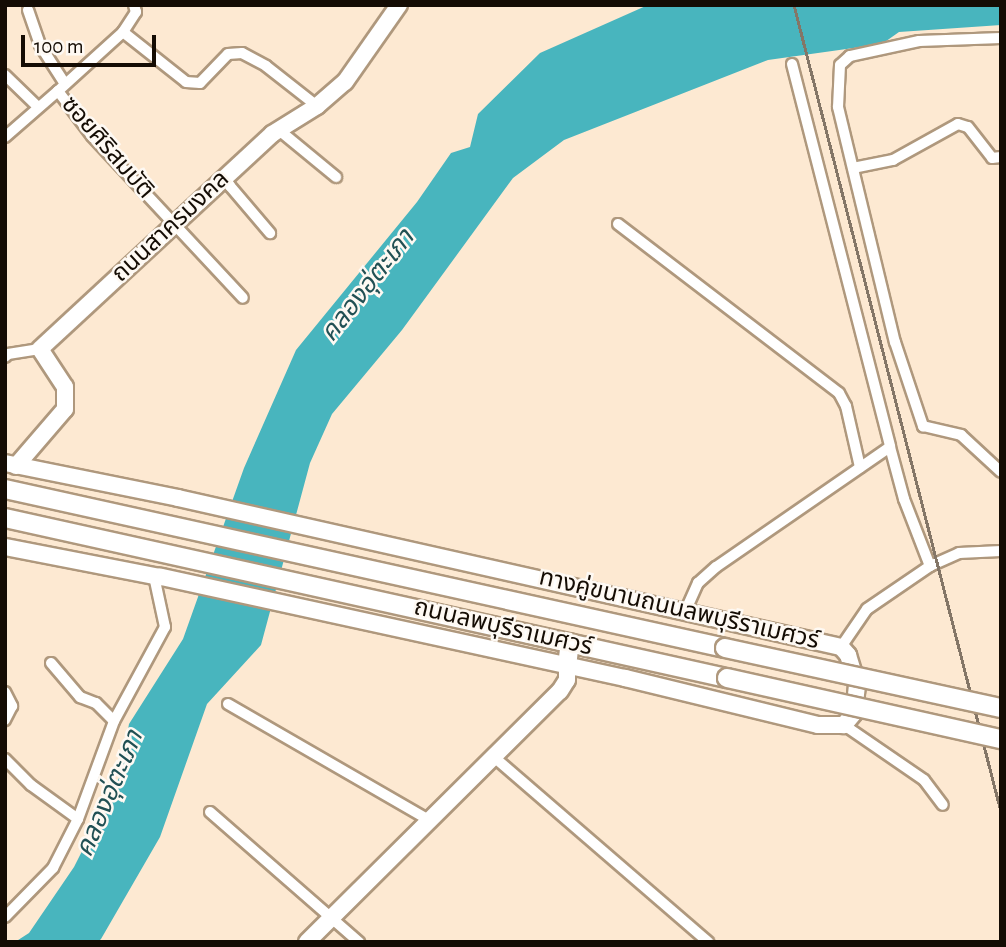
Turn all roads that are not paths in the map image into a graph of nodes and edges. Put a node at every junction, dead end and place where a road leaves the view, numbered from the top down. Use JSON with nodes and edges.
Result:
{"nodes":[{"id":1,"x":134,"y":5,"type":"edge"},
{"id":2,"x":399,"y":5,"type":"edge"},
{"id":3,"x":28,"y":10,"type":"dead end"},
{"id":4,"x":123,"y":32,"type":"junction"},
{"id":5,"x":1001,"y":38,"type":"edge"},
{"id":6,"x":792,"y":64,"type":"dead end"},
{"id":7,"x":5,"y":75,"type":"edge"},
{"id":8,"x":62,"y":88,"type":"junction"},
{"id":9,"x":317,"y":106,"type":"junction"},
{"id":10,"x":38,"y":107,"type":"junction"},
{"id":11,"x":279,"y":130,"type":"junction"},
{"id":12,"x":5,"y":137,"type":"edge"},
{"id":13,"x":1001,"y":157,"type":"edge"},
{"id":14,"x":853,"y":168,"type":"junction"},
{"id":15,"x":230,"y":173,"type":"junction"},
{"id":16,"x":336,"y":177,"type":"dead end"},
{"id":17,"x":175,"y":223,"type":"junction"},
{"id":18,"x":618,"y":224,"type":"dead end"},
{"id":19,"x":270,"y":233,"type":"dead end"},
{"id":20,"x":243,"y":298,"type":"dead end"},
{"id":21,"x":40,"y":349,"type":"junction"},
{"id":22,"x":5,"y":357,"type":"edge"},
{"id":23,"x":890,"y":447,"type":"junction"},
{"id":24,"x":11,"y":464,"type":"edge"},
{"id":25,"x":860,"y":467,"type":"junction"},
{"id":26,"x":1001,"y":472,"type":"edge"},
{"id":27,"x":5,"y":489,"type":"edge"},
{"id":28,"x":5,"y":517,"type":"edge"},
{"id":29,"x":5,"y":547,"type":"edge"},
{"id":30,"x":1001,"y":551,"type":"edge"},
{"id":31,"x":930,"y":566,"type":"junction"},
{"id":32,"x":157,"y":576,"type":"junction"},
{"id":33,"x":685,"y":612,"type":"junction"},
{"id":34,"x":570,"y":643,"type":"junction"},
{"id":35,"x":841,"y":647,"type":"junction"},
{"id":36,"x":51,"y":663,"type":"dead end"},
{"id":37,"x":567,"y":666,"type":"junction"},
{"id":38,"x":5,"y":692,"type":"edge"},
{"id":39,"x":228,"y":704,"type":"dead end"},
{"id":40,"x":1001,"y":708,"type":"edge"},
{"id":41,"x":5,"y":720,"type":"edge"},
{"id":42,"x":114,"y":721,"type":"junction"},
{"id":43,"x":844,"y":725,"type":"junction"},
{"id":44,"x":1001,"y":739,"type":"edge"},
{"id":45,"x":494,"y":757,"type":"junction"},
{"id":46,"x":5,"y":759,"type":"edge"},
{"id":47,"x":943,"y":805,"type":"dead end"},
{"id":48,"x":210,"y":812,"type":"dead end"},
{"id":49,"x":78,"y":819,"type":"junction"},
{"id":50,"x":429,"y":820,"type":"junction"},
{"id":51,"x":5,"y":917,"type":"edge"},
{"id":52,"x":331,"y":920,"type":"junction"},
{"id":53,"x":307,"y":942,"type":"edge"},
{"id":54,"x":359,"y":942,"type":"edge"},
{"id":55,"x":708,"y":942,"type":"edge"}],
"edges":[{"from":1,"to":4,"type":"street"},
{"from":2,"to":9,"type":"main road","name":"ถนนสาครมงคล"},
{"from":3,"to":8,"type":"street"},
{"from":4,"to":8,"type":"street"},
{"from":4,"to":9,"type":"street"},
{"from":5,"to":14,"type":"street"},
{"from":6,"to":23,"type":"street"},
{"from":7,"to":10,"type":"street"},
{"from":8,"to":10,"type":"street","name":"ซอยศิริสมบัติ"},
{"from":8,"to":17,"type":"street","name":"ซอยศิริสมบัติ"},
{"from":9,"to":11,"type":"main road","name":"ถนนสาครมงคล"},
{"from":10,"to":12,"type":"street","name":"ซอยศิริสมบัติ"},
{"from":11,"to":15,"type":"main road","name":"ถนนสาครมงคล"},
{"from":11,"to":16,"type":"street"},
{"from":13,"to":14,"type":"street"},
{"from":14,"to":26,"type":"street"},
{"from":15,"to":17,"type":"main road","name":"ถนนสาครมงคล"},
{"from":15,"to":19,"type":"street"},
{"from":17,"to":20,"type":"street","name":"ซอยศิริสมบัติ"},
{"from":17,"to":21,"type":"main road","name":"ถนนสาครมงคล"},
{"from":18,"to":25,"type":"street"},
{"from":21,"to":22,"type":"street"},
{"from":21,"to":24,"type":"main road"},
{"from":23,"to":25,"type":"street"},
{"from":23,"to":31,"type":"street"},
{"from":24,"to":33,"type":"main road","name":"ทางคู่ขนานถนนลพบุรีราเมศวร์"},
{"from":25,"to":33,"type":"street"},
{"from":27,"to":40,"type":"main road","name":"ถนนลพบุรีราเมศวร์","bridge":true},
{"from":28,"to":34,"type":"main road","name":"ถนนลพบุรีราเมศวร์"},
{"from":29,"to":32,"type":"main road"},
{"from":30,"to":31,"type":"street"},
{"from":31,"to":35,"type":"street"},
{"from":32,"to":37,"type":"main road"},
{"from":32,"to":42,"type":"street"},
{"from":33,"to":35,"type":"main road","name":"ทางคู่ขนานถนนลพบุรีราเมศวร์"},
{"from":34,"to":37,"type":"main road"},
{"from":34,"to":44,"type":"main road","name":"ถนนลพบุรีราเมศวร์","bridge":true},
{"from":35,"to":43,"type":"main road","name":"ทางคู่ขนานถนนลพบุรีราเมศวร์"},
{"from":36,"to":42,"type":"street"},
{"from":37,"to":43,"type":"main road"},
{"from":37,"to":45,"type":"main road"},
{"from":38,"to":41,"type":"street"},
{"from":39,"to":50,"type":"street"},
{"from":42,"to":49,"type":"street"},
{"from":43,"to":47,"type":"street"},
{"from":45,"to":50,"type":"main road"},
{"from":45,"to":55,"type":"street"},
{"from":46,"to":49,"type":"street"},
{"from":48,"to":52,"type":"street"},
{"from":49,"to":51,"type":"street"},
{"from":50,"to":52,"type":"main road"},
{"from":52,"to":53,"type":"main road"},
{"from":52,"to":54,"type":"street"}]}
